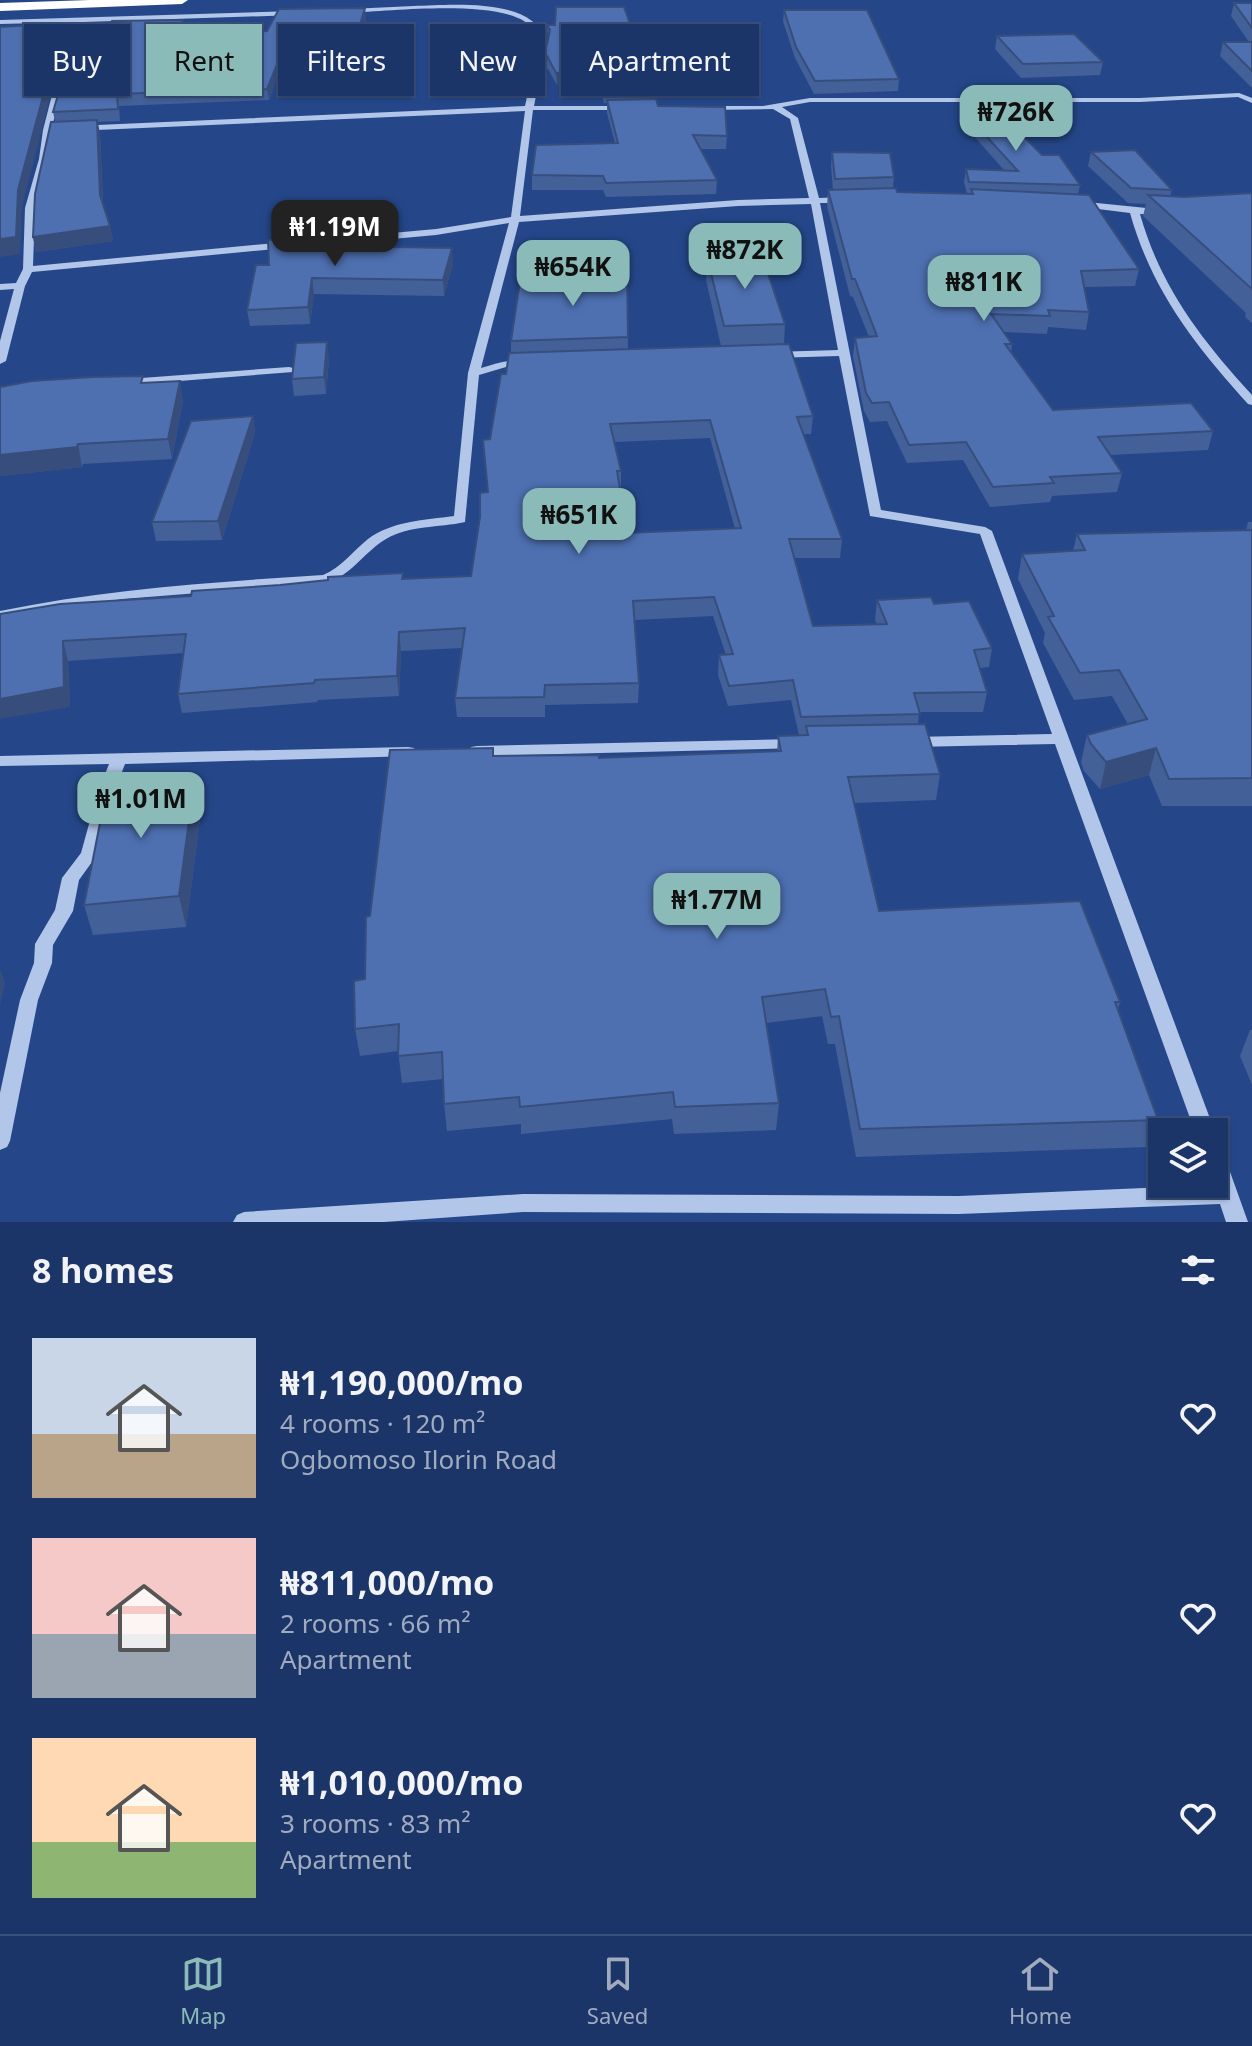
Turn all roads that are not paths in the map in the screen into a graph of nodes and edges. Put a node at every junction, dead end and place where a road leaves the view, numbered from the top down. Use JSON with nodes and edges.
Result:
{"nodes":[{"id":1,"x":182,"y":0,"type":"edge"},
{"id":2,"x":0,"y":7,"type":"edge"},
{"id":3,"x":341,"y":12,"type":"edge"},
{"id":4,"x":310,"y":13,"type":"edge"},
{"id":5,"x":82,"y":19,"type":"junction"},
{"id":6,"x":0,"y":22,"type":"edge"},
{"id":7,"x":1252,"y":101,"type":"edge"},
{"id":8,"x":776,"y":107,"type":"junction"},
{"id":9,"x":529,"y":108,"type":"junction"},
{"id":10,"x":638,"y":108,"type":"edge"},
{"id":11,"x":701,"y":108,"type":"edge"},
{"id":12,"x":47,"y":130,"type":"junction"},
{"id":13,"x":862,"y":199,"type":"edge"},
{"id":14,"x":815,"y":202,"type":"junction"},
{"id":15,"x":1065,"y":203,"type":"edge"},
{"id":16,"x":1134,"y":211,"type":"junction"},
{"id":17,"x":1174,"y":211,"type":"edge"},
{"id":18,"x":515,"y":219,"type":"junction"},
{"id":19,"x":28,"y":269,"type":"junction"},
{"id":20,"x":20,"y":286,"type":"junction"},
{"id":21,"x":0,"y":287,"type":"edge"},
{"id":22,"x":482,"y":346,"type":"junction"},
{"id":23,"x":843,"y":353,"type":"junction"},
{"id":24,"x":766,"y":356,"type":"edge"},
{"id":25,"x":0,"y":361,"type":"edge"},
{"id":26,"x":536,"y":363,"type":"edge"},
{"id":27,"x":506,"y":364,"type":"junction"},
{"id":28,"x":289,"y":370,"type":"edge"},
{"id":29,"x":474,"y":373,"type":"junction"},
{"id":30,"x":122,"y":383,"type":"edge"},
{"id":31,"x":1252,"y":402,"type":"edge"},
{"id":32,"x":0,"y":615,"type":"edge"},
{"id":33,"x":1060,"y":739,"type":"junction"},
{"id":34,"x":901,"y":742,"type":"edge"},
{"id":35,"x":821,"y":744,"type":"edge"},
{"id":36,"x":454,"y":751,"type":"edge"},
{"id":37,"x":422,"y":752,"type":"edge"},
{"id":38,"x":119,"y":759,"type":"junction"},
{"id":39,"x":0,"y":761,"type":"edge"},
{"id":40,"x":1200,"y":1118,"type":"edge"},
{"id":41,"x":0,"y":1141,"type":"edge"},
{"id":42,"x":1228,"y":1194,"type":"edge"},
{"id":43,"x":1148,"y":1197,"type":"edge"},
{"id":44,"x":244,"y":1222,"type":"edge"},
{"id":45,"x":1237,"y":1222,"type":"edge"}],
"edges":[{"from":1,"to":2,"type":"highway"},
{"from":3,"to":9,"type":"street"},
{"from":4,"to":5,"type":"street"},
{"from":5,"to":6,"type":"street"},
{"from":5,"to":12,"type":"street"},
{"from":7,"to":8,"type":"street"},
{"from":8,"to":11,"type":"street"},
{"from":8,"to":14,"type":"street"},
{"from":9,"to":10,"type":"street"},
{"from":9,"to":12,"type":"street"},
{"from":9,"to":18,"type":"street"},
{"from":12,"to":19,"type":"street"},
{"from":13,"to":14,"type":"street"},
{"from":14,"to":18,"type":"street"},
{"from":14,"to":23,"type":"street"},
{"from":15,"to":16,"type":"street"},
{"from":16,"to":17,"type":"street"},
{"from":16,"to":31,"type":"street"},
{"from":18,"to":19,"type":"street"},
{"from":18,"to":22,"type":"street"},
{"from":19,"to":20,"type":"street"},
{"from":20,"to":21,"type":"street"},
{"from":20,"to":25,"type":"street"},
{"from":22,"to":27,"type":"street"},
{"from":22,"to":29,"type":"street"},
{"from":23,"to":24,"type":"street"},
{"from":23,"to":33,"type":"street"},
{"from":26,"to":27,"type":"street"},
{"from":27,"to":29,"type":"street"},
{"from":28,"to":30,"type":"street"},
{"from":29,"to":32,"type":"street"},
{"from":33,"to":34,"type":"street"},
{"from":33,"to":40,"type":"street"},
{"from":35,"to":36,"type":"street"},
{"from":37,"to":38,"type":"street"},
{"from":38,"to":39,"type":"street"},
{"from":38,"to":41,"type":"street"},
{"from":42,"to":45,"type":"street"},
{"from":43,"to":44,"type":"street"}]}
